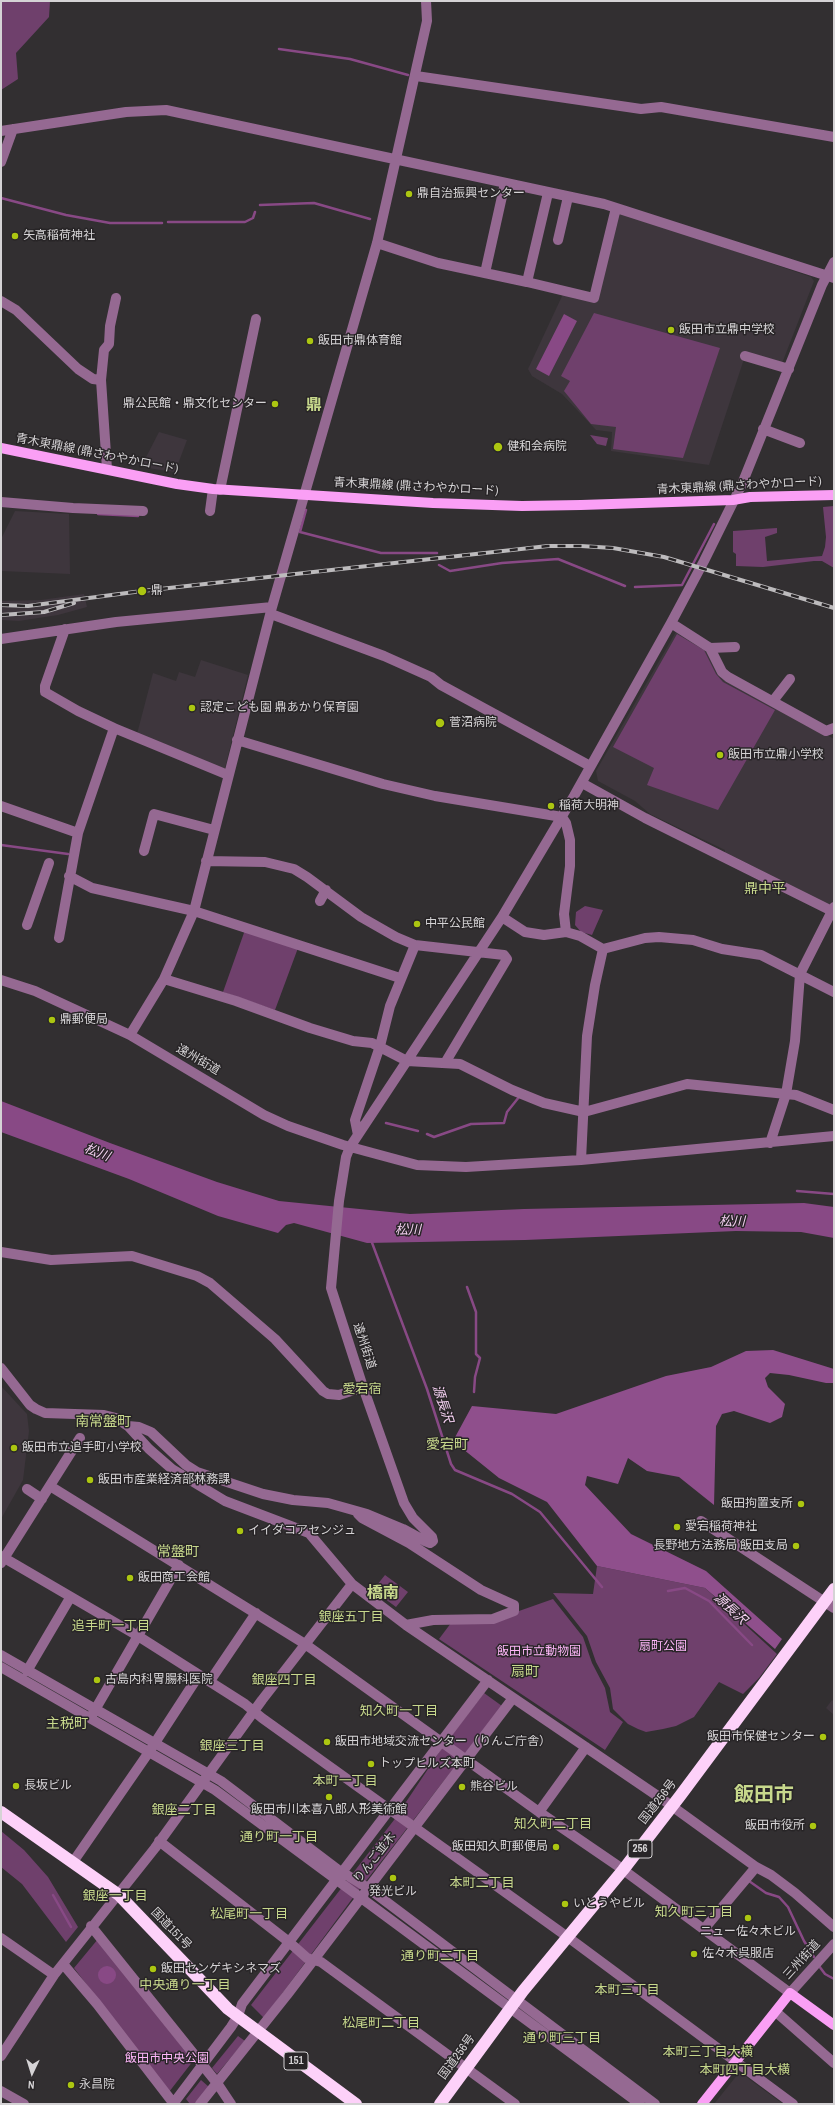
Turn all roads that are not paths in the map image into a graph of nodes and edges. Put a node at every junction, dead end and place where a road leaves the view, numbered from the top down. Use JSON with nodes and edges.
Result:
{"nodes":[{"id":1,"x":426,"y":1,"type":"edge"},
{"id":2,"x":416,"y":76,"type":"junction"},
{"id":3,"x":13,"y":130,"type":"junction"},
{"id":4,"x":1,"y":132,"type":"edge"},
{"id":5,"x":834,"y":137,"type":"edge"},
{"id":6,"x":396,"y":160,"type":"junction"},
{"id":7,"x":1,"y":162,"type":"edge"},
{"id":8,"x":505,"y":183,"type":"junction"},
{"id":9,"x":548,"y":192,"type":"junction"},
{"id":10,"x":568,"y":197,"type":"junction"},
{"id":11,"x":616,"y":208,"type":"junction"},
{"id":12,"x":558,"y":240,"type":"dead end"},
{"id":13,"x":377,"y":243,"type":"junction"},
{"id":14,"x":834,"y":262,"type":"edge"},
{"id":15,"x":485,"y":273,"type":"junction"},
{"id":16,"x":830,"y":278,"type":"edge"},
{"id":17,"x":527,"y":282,"type":"junction"},
{"id":18,"x":116,"y":298,"type":"dead end"},
{"id":19,"x":1,"y":301,"type":"edge"},
{"id":20,"x":256,"y":319,"type":"dead end"},
{"id":21,"x":745,"y":356,"type":"dead end"},
{"id":22,"x":789,"y":369,"type":"junction"},
{"id":23,"x":101,"y":380,"type":"junction"},
{"id":24,"x":763,"y":429,"type":"junction"},
{"id":25,"x":800,"y":443,"type":"dead end"},
{"id":26,"x":1,"y":448,"type":"edge"},
{"id":27,"x":107,"y":469,"type":"junction"},
{"id":28,"x":216,"y":489,"type":"junction"},
{"id":29,"x":305,"y":494,"type":"junction"},
{"id":30,"x":834,"y":495,"type":"edge"},
{"id":31,"x":733,"y":500,"type":"junction"},
{"id":32,"x":1,"y":502,"type":"edge"},
{"id":33,"x":143,"y":511,"type":"dead end"},
{"id":34,"x":210,"y":511,"type":"dead end"},
{"id":35,"x":272,"y":611,"type":"junction"},
{"id":36,"x":671,"y":623,"type":"junction"},
{"id":37,"x":65,"y":629,"type":"junction"},
{"id":38,"x":1,"y":639,"type":"edge"},
{"id":39,"x":735,"y":647,"type":"dead end"},
{"id":40,"x":710,"y":648,"type":"junction"},
{"id":41,"x":790,"y":679,"type":"dead end"},
{"id":42,"x":773,"y":701,"type":"junction"},
{"id":43,"x":114,"y":728,"type":"junction"},
{"id":44,"x":834,"y":728,"type":"edge"},
{"id":45,"x":237,"y":740,"type":"junction"},
{"id":46,"x":590,"y":766,"type":"junction"},
{"id":47,"x":228,"y":775,"type":"junction"},
{"id":48,"x":582,"y":783,"type":"junction"},
{"id":49,"x":1,"y":806,"type":"edge"},
{"id":50,"x":562,"y":817,"type":"junction"},
{"id":51,"x":214,"y":830,"type":"junction"},
{"id":52,"x":78,"y":833,"type":"junction"},
{"id":53,"x":144,"y":850,"type":"dead end"},
{"id":54,"x":206,"y":861,"type":"junction"},
{"id":55,"x":49,"y":863,"type":"dead end"},
{"id":56,"x":69,"y":876,"type":"junction"},
{"id":57,"x":326,"y":890,"type":"junction"},
{"id":58,"x":320,"y":901,"type":"dead end"},
{"id":59,"x":833,"y":910,"type":"edge"},
{"id":60,"x":194,"y":911,"type":"junction"},
{"id":61,"x":502,"y":918,"type":"junction"},
{"id":62,"x":27,"y":925,"type":"dead end"},
{"id":63,"x":566,"y":932,"type":"junction"},
{"id":64,"x":59,"y":938,"type":"dead end"},
{"id":65,"x":415,"y":945,"type":"junction"},
{"id":66,"x":603,"y":949,"type":"junction"},
{"id":67,"x":480,"y":952,"type":"junction"},
{"id":68,"x":800,"y":974,"type":"junction"},
{"id":69,"x":400,"y":978,"type":"junction"},
{"id":70,"x":164,"y":979,"type":"junction"},
{"id":71,"x":1,"y":980,"type":"edge"},
{"id":72,"x":834,"y":992,"type":"edge"},
{"id":73,"x":130,"y":1035,"type":"junction"},
{"id":74,"x":380,"y":1046,"type":"junction"},
{"id":75,"x":407,"y":1060,"type":"junction"},
{"id":76,"x":445,"y":1063,"type":"junction"},
{"id":77,"x":786,"y":1094,"type":"junction"},
{"id":78,"x":834,"y":1110,"type":"edge"},
{"id":79,"x":584,"y":1112,"type":"junction"},
{"id":80,"x":358,"y":1135,"type":"junction"},
{"id":81,"x":834,"y":1136,"type":"edge"},
{"id":82,"x":770,"y":1143,"type":"junction"},
{"id":83,"x":350,"y":1147,"type":"junction"},
{"id":84,"x":581,"y":1160,"type":"junction"},
{"id":85,"x":1,"y":1252,"type":"edge"},
{"id":86,"x":1,"y":1368,"type":"edge"},
{"id":87,"x":363,"y":1387,"type":"junction"},
{"id":88,"x":128,"y":1426,"type":"junction"},
{"id":89,"x":80,"y":1438,"type":"dead end"},
{"id":90,"x":50,"y":1486,"type":"junction"},
{"id":91,"x":27,"y":1489,"type":"dead end"},
{"id":92,"x":42,"y":1499,"type":"junction"},
{"id":93,"x":356,"y":1510,"type":"junction"},
{"id":94,"x":701,"y":1521,"type":"dead end"},
{"id":95,"x":2,"y":1559,"type":"edge"},
{"id":96,"x":179,"y":1565,"type":"junction"},
{"id":97,"x":352,"y":1584,"type":"junction"},
{"id":98,"x":834,"y":1589,"type":"edge"},
{"id":99,"x":70,"y":1598,"type":"junction"},
{"id":100,"x":829,"y":1605,"type":"edge"},
{"id":101,"x":256,"y":1613,"type":"junction"},
{"id":102,"x":406,"y":1625,"type":"junction"},
{"id":103,"x":138,"y":1636,"type":"junction"},
{"id":104,"x":305,"y":1644,"type":"junction"},
{"id":105,"x":1,"y":1655,"type":"edge"},
{"id":106,"x":1,"y":1667,"type":"edge"},
{"id":107,"x":27,"y":1670,"type":"junction"},
{"id":108,"x":199,"y":1675,"type":"junction"},
{"id":109,"x":488,"y":1680,"type":"junction"},
{"id":110,"x":210,"y":1681,"type":"junction"},
{"id":111,"x":513,"y":1698,"type":"junction"},
{"id":112,"x":95,"y":1709,"type":"junction"},
{"id":113,"x":255,"y":1711,"type":"junction"},
{"id":114,"x":90,"y":1719,"type":"junction"},
{"id":115,"x":442,"y":1742,"type":"junction"},
{"id":116,"x":586,"y":1747,"type":"junction"},
{"id":117,"x":152,"y":1748,"type":"junction"},
{"id":118,"x":467,"y":1760,"type":"junction"},
{"id":119,"x":206,"y":1779,"type":"junction"},
{"id":120,"x":673,"y":1806,"type":"junction"},
{"id":121,"x":391,"y":1810,"type":"junction"},
{"id":122,"x":1,"y":1812,"type":"edge"},
{"id":123,"x":539,"y":1812,"type":"junction"},
{"id":124,"x":415,"y":1828,"type":"junction"},
{"id":125,"x":159,"y":1841,"type":"junction"},
{"id":126,"x":73,"y":1862,"type":"junction"},
{"id":127,"x":756,"y":1867,"type":"junction"},
{"id":128,"x":623,"y":1870,"type":"junction"},
{"id":129,"x":343,"y":1873,"type":"junction"},
{"id":130,"x":336,"y":1881,"type":"junction"},
{"id":131,"x":368,"y":1888,"type":"junction"},
{"id":132,"x":118,"y":1895,"type":"junction"},
{"id":133,"x":361,"y":1897,"type":"junction"},
{"id":134,"x":834,"y":1927,"type":"edge"},
{"id":135,"x":89,"y":1929,"type":"junction"},
{"id":136,"x":704,"y":1929,"type":"junction"},
{"id":137,"x":1,"y":1938,"type":"edge"},
{"id":138,"x":569,"y":1938,"type":"junction"},
{"id":139,"x":289,"y":1942,"type":"junction"},
{"id":140,"x":834,"y":1944,"type":"edge"},
{"id":141,"x":314,"y":1960,"type":"junction"},
{"id":142,"x":63,"y":1964,"type":"junction"},
{"id":143,"x":54,"y":1974,"type":"junction"},
{"id":144,"x":790,"y":1993,"type":"junction"},
{"id":145,"x":514,"y":2005,"type":"junction"},
{"id":146,"x":776,"y":2012,"type":"junction"},
{"id":147,"x":238,"y":2016,"type":"junction"},
{"id":148,"x":834,"y":2025,"type":"edge"},
{"id":149,"x":257,"y":2033,"type":"junction"},
{"id":150,"x":2,"y":2053,"type":"edge"},
{"id":151,"x":736,"y":2062,"type":"junction"},
{"id":152,"x":834,"y":2063,"type":"edge"},
{"id":153,"x":202,"y":2065,"type":"junction"},
{"id":154,"x":466,"y":2068,"type":"junction"},
{"id":155,"x":217,"y":2083,"type":"junction"},
{"id":156,"x":1,"y":2091,"type":"edge"},
{"id":157,"x":24,"y":2104,"type":"edge"},
{"id":158,"x":173,"y":2104,"type":"edge"},
{"id":159,"x":200,"y":2104,"type":"edge"},
{"id":160,"x":231,"y":2104,"type":"edge"},
{"id":161,"x":356,"y":2104,"type":"edge"},
{"id":162,"x":440,"y":2104,"type":"edge"},
{"id":163,"x":515,"y":2104,"type":"edge"},
{"id":164,"x":640,"y":2104,"type":"edge"},
{"id":165,"x":655,"y":2104,"type":"edge"},
{"id":166,"x":702,"y":2104,"type":"edge"},
{"id":167,"x":793,"y":2104,"type":"edge"}],
"edges":[{"from":1,"to":2,"type":"street"},
{"from":2,"to":5,"type":"street"},
{"from":2,"to":6,"type":"street"},
{"from":3,"to":4,"type":"street"},
{"from":3,"to":6,"type":"street"},
{"from":3,"to":7,"type":"street"},
{"from":6,"to":8,"type":"street"},
{"from":6,"to":13,"type":"street"},
{"from":8,"to":9,"type":"street"},
{"from":8,"to":15,"type":"street"},
{"from":9,"to":10,"type":"street"},
{"from":9,"to":17,"type":"street"},
{"from":10,"to":11,"type":"street"},
{"from":10,"to":12,"type":"street"},
{"from":11,"to":16,"type":"street"},
{"from":11,"to":17,"type":"street"},
{"from":13,"to":15,"type":"street"},
{"from":13,"to":29,"type":"street"},
{"from":14,"to":16,"type":"street"},
{"from":15,"to":17,"type":"street"},
{"from":16,"to":22,"type":"street"},
{"from":18,"to":23,"type":"street"},
{"from":19,"to":23,"type":"street"},
{"from":20,"to":28,"type":"street"},
{"from":21,"to":22,"type":"street"},
{"from":22,"to":24,"type":"street"},
{"from":23,"to":27,"type":"street"},
{"from":24,"to":25,"type":"street"},
{"from":24,"to":31,"type":"street"},
{"from":26,"to":27,"type":"main road","name":"青木東鼎線 (鼎さわやかロード)"},
{"from":27,"to":28,"type":"main road","name":"青木東鼎線 (鼎さわやかロード)"},
{"from":28,"to":29,"type":"main road","name":"青木東鼎線 (鼎さわやかロード)"},
{"from":28,"to":34,"type":"street"},
{"from":29,"to":31,"type":"main road","name":"青木東鼎線 (鼎さわやかロード)"},
{"from":29,"to":35,"type":"street"},
{"from":30,"to":31,"type":"main road","name":"青木東鼎線 (鼎さわやかロード)"},
{"from":31,"to":36,"type":"street"},
{"from":32,"to":33,"type":"street"},
{"from":35,"to":37,"type":"street"},
{"from":35,"to":45,"type":"street"},
{"from":35,"to":46,"type":"street"},
{"from":36,"to":40,"type":"street"},
{"from":36,"to":46,"type":"street"},
{"from":37,"to":38,"type":"street"},
{"from":37,"to":43,"type":"street"},
{"from":39,"to":40,"type":"street"},
{"from":40,"to":42,"type":"street"},
{"from":41,"to":42,"type":"street"},
{"from":42,"to":44,"type":"street"},
{"from":43,"to":47,"type":"street"},
{"from":43,"to":52,"type":"street"},
{"from":45,"to":47,"type":"street"},
{"from":45,"to":50,"type":"street"},
{"from":46,"to":48,"type":"street"},
{"from":47,"to":51,"type":"street"},
{"from":48,"to":50,"type":"street"},
{"from":48,"to":59,"type":"street"},
{"from":49,"to":52,"type":"street"},
{"from":50,"to":61,"type":"street"},
{"from":50,"to":63,"type":"street"},
{"from":51,"to":53,"type":"street"},
{"from":51,"to":54,"type":"street"},
{"from":52,"to":56,"type":"street"},
{"from":54,"to":57,"type":"street"},
{"from":54,"to":60,"type":"street"},
{"from":55,"to":62,"type":"street"},
{"from":56,"to":60,"type":"street"},
{"from":56,"to":64,"type":"street"},
{"from":57,"to":58,"type":"street"},
{"from":57,"to":65,"type":"street"},
{"from":59,"to":68,"type":"street"},
{"from":60,"to":69,"type":"street"},
{"from":60,"to":70,"type":"street"},
{"from":61,"to":63,"type":"street"},
{"from":61,"to":67,"type":"street"},
{"from":63,"to":66,"type":"street"},
{"from":65,"to":67,"type":"street"},
{"from":65,"to":69,"type":"street"},
{"from":66,"to":68,"type":"street"},
{"from":66,"to":79,"type":"street"},
{"from":67,"to":75,"type":"street"},
{"from":67,"to":76,"type":"street"},
{"from":68,"to":72,"type":"street"},
{"from":68,"to":77,"type":"street"},
{"from":69,"to":74,"type":"street"},
{"from":70,"to":73,"type":"street"},
{"from":70,"to":74,"type":"street"},
{"from":71,"to":73,"type":"street","name":"遠州街道"},
{"from":73,"to":83,"type":"street","name":"遠州街道"},
{"from":74,"to":75,"type":"street"},
{"from":74,"to":80,"type":"street"},
{"from":75,"to":76,"type":"street"},
{"from":75,"to":80,"type":"street"},
{"from":76,"to":79,"type":"street"},
{"from":77,"to":78,"type":"street"},
{"from":77,"to":79,"type":"street"},
{"from":77,"to":82,"type":"street"},
{"from":79,"to":84,"type":"street"},
{"from":80,"to":83,"type":"street"},
{"from":81,"to":82,"type":"street"},
{"from":82,"to":84,"type":"street"},
{"from":83,"to":84,"type":"street"},
{"from":83,"to":87,"type":"street","name":"遠州街道"},
{"from":85,"to":87,"type":"street"},
{"from":86,"to":88,"type":"street"},
{"from":87,"to":93,"type":"street","name":"遠州街道"},
{"from":88,"to":93,"type":"street"},
{"from":88,"to":97,"type":"street"},
{"from":89,"to":90,"type":"street"},
{"from":90,"to":92,"type":"street"},
{"from":90,"to":96,"type":"street"},
{"from":91,"to":92,"type":"street"},
{"from":92,"to":95,"type":"street"},
{"from":93,"to":102,"type":"street"},
{"from":94,"to":100,"type":"street"},
{"from":95,"to":99,"type":"street"},
{"from":96,"to":101,"type":"street"},
{"from":96,"to":103,"type":"street"},
{"from":97,"to":102,"type":"street"},
{"from":97,"to":104,"type":"street"},
{"from":98,"to":100,"type":"highway","name":"国道256号","number":"256"},
{"from":99,"to":103,"type":"street"},
{"from":99,"to":107,"type":"street"},
{"from":100,"to":120,"type":"highway","name":"国道256号","number":"256"},
{"from":101,"to":104,"type":"street"},
{"from":101,"to":110,"type":"street"},
{"from":102,"to":109,"type":"street"},
{"from":103,"to":108,"type":"street"},
{"from":103,"to":112,"type":"street"},
{"from":104,"to":113,"type":"street"},
{"from":104,"to":115,"type":"street"},
{"from":105,"to":107,"type":"street"},
{"from":106,"to":114,"type":"street"},
{"from":107,"to":112,"type":"street"},
{"from":108,"to":110,"type":"street"},
{"from":108,"to":117,"type":"street"},
{"from":109,"to":111,"type":"street"},
{"from":109,"to":115,"type":"street","name":"りんご並木"},
{"from":110,"to":113,"type":"street"},
{"from":111,"to":116,"type":"street"},
{"from":111,"to":118,"type":"street","name":"りんご並木"},
{"from":112,"to":114,"type":"street"},
{"from":112,"to":117,"type":"street"},
{"from":113,"to":119,"type":"street"},
{"from":113,"to":121,"type":"street"},
{"from":114,"to":117,"type":"street"},
{"from":115,"to":118,"type":"street"},
{"from":115,"to":121,"type":"street","name":"りんご並木"},
{"from":116,"to":120,"type":"street"},
{"from":116,"to":123,"type":"street"},
{"from":117,"to":119,"type":"street"},
{"from":117,"to":126,"type":"street"},
{"from":118,"to":123,"type":"street"},
{"from":118,"to":124,"type":"street","name":"りんご並木"},
{"from":119,"to":125,"type":"street"},
{"from":119,"to":129,"type":"street"},
{"from":119,"to":130,"type":"street"},
{"from":120,"to":127,"type":"street"},
{"from":120,"to":128,"type":"highway","name":"国道256号","number":"256"},
{"from":121,"to":124,"type":"street"},
{"from":121,"to":129,"type":"street","name":"りんご並木"},
{"from":122,"to":126,"type":"highway","name":"国道151号","number":"151"},
{"from":123,"to":128,"type":"street"},
{"from":124,"to":131,"type":"street","name":"りんご並木"},
{"from":124,"to":138,"type":"street"},
{"from":125,"to":132,"type":"street"},
{"from":125,"to":139,"type":"street"},
{"from":126,"to":132,"type":"highway","name":"国道151号","number":"151"},
{"from":127,"to":134,"type":"street"},
{"from":127,"to":136,"type":"street"},
{"from":128,"to":136,"type":"street"},
{"from":128,"to":138,"type":"highway","name":"国道256号","number":"256"},
{"from":129,"to":130,"type":"street","name":"りんご並木"},
{"from":129,"to":131,"type":"street"},
{"from":130,"to":133,"type":"street"},
{"from":130,"to":139,"type":"street","name":"りんご並木"},
{"from":131,"to":133,"type":"street","name":"りんご並木"},
{"from":131,"to":145,"type":"street"},
{"from":132,"to":135,"type":"street"},
{"from":132,"to":147,"type":"highway","name":"国道151号","number":"151"},
{"from":133,"to":141,"type":"street","name":"りんご並木"},
{"from":133,"to":145,"type":"street"},
{"from":135,"to":142,"type":"street"},
{"from":135,"to":153,"type":"street"},
{"from":136,"to":144,"type":"street"},
{"from":137,"to":143,"type":"street"},
{"from":138,"to":145,"type":"highway","name":"国道256号","number":"256"},
{"from":138,"to":151,"type":"street"},
{"from":139,"to":141,"type":"street"},
{"from":139,"to":147,"type":"street","name":"りんご並木"},
{"from":140,"to":144,"type":"street","name":"三州街道"},
{"from":141,"to":149,"type":"street","name":"りんご並木"},
{"from":141,"to":154,"type":"street"},
{"from":142,"to":143,"type":"street"},
{"from":142,"to":158,"type":"street"},
{"from":143,"to":150,"type":"street"},
{"from":144,"to":146,"type":"main road"},
{"from":144,"to":148,"type":"main road"},
{"from":145,"to":154,"type":"highway","name":"国道256号","number":"256"},
{"from":145,"to":164,"type":"street"},
{"from":145,"to":165,"type":"street"},
{"from":146,"to":151,"type":"main road"},
{"from":146,"to":152,"type":"street"},
{"from":147,"to":149,"type":"highway","number":"151"},
{"from":147,"to":153,"type":"street","name":"りんご並木"},
{"from":149,"to":155,"type":"street","name":"りんご並木"},
{"from":149,"to":161,"type":"highway","number":"151"},
{"from":151,"to":166,"type":"main road"},
{"from":151,"to":167,"type":"street"},
{"from":153,"to":155,"type":"street"},
{"from":153,"to":158,"type":"street","name":"りんご並木"},
{"from":154,"to":162,"type":"highway","name":"国道256号","number":"256"},
{"from":154,"to":163,"type":"street"},
{"from":155,"to":159,"type":"street","name":"りんご並木"},
{"from":155,"to":160,"type":"street"},
{"from":156,"to":157,"type":"street"}]}
